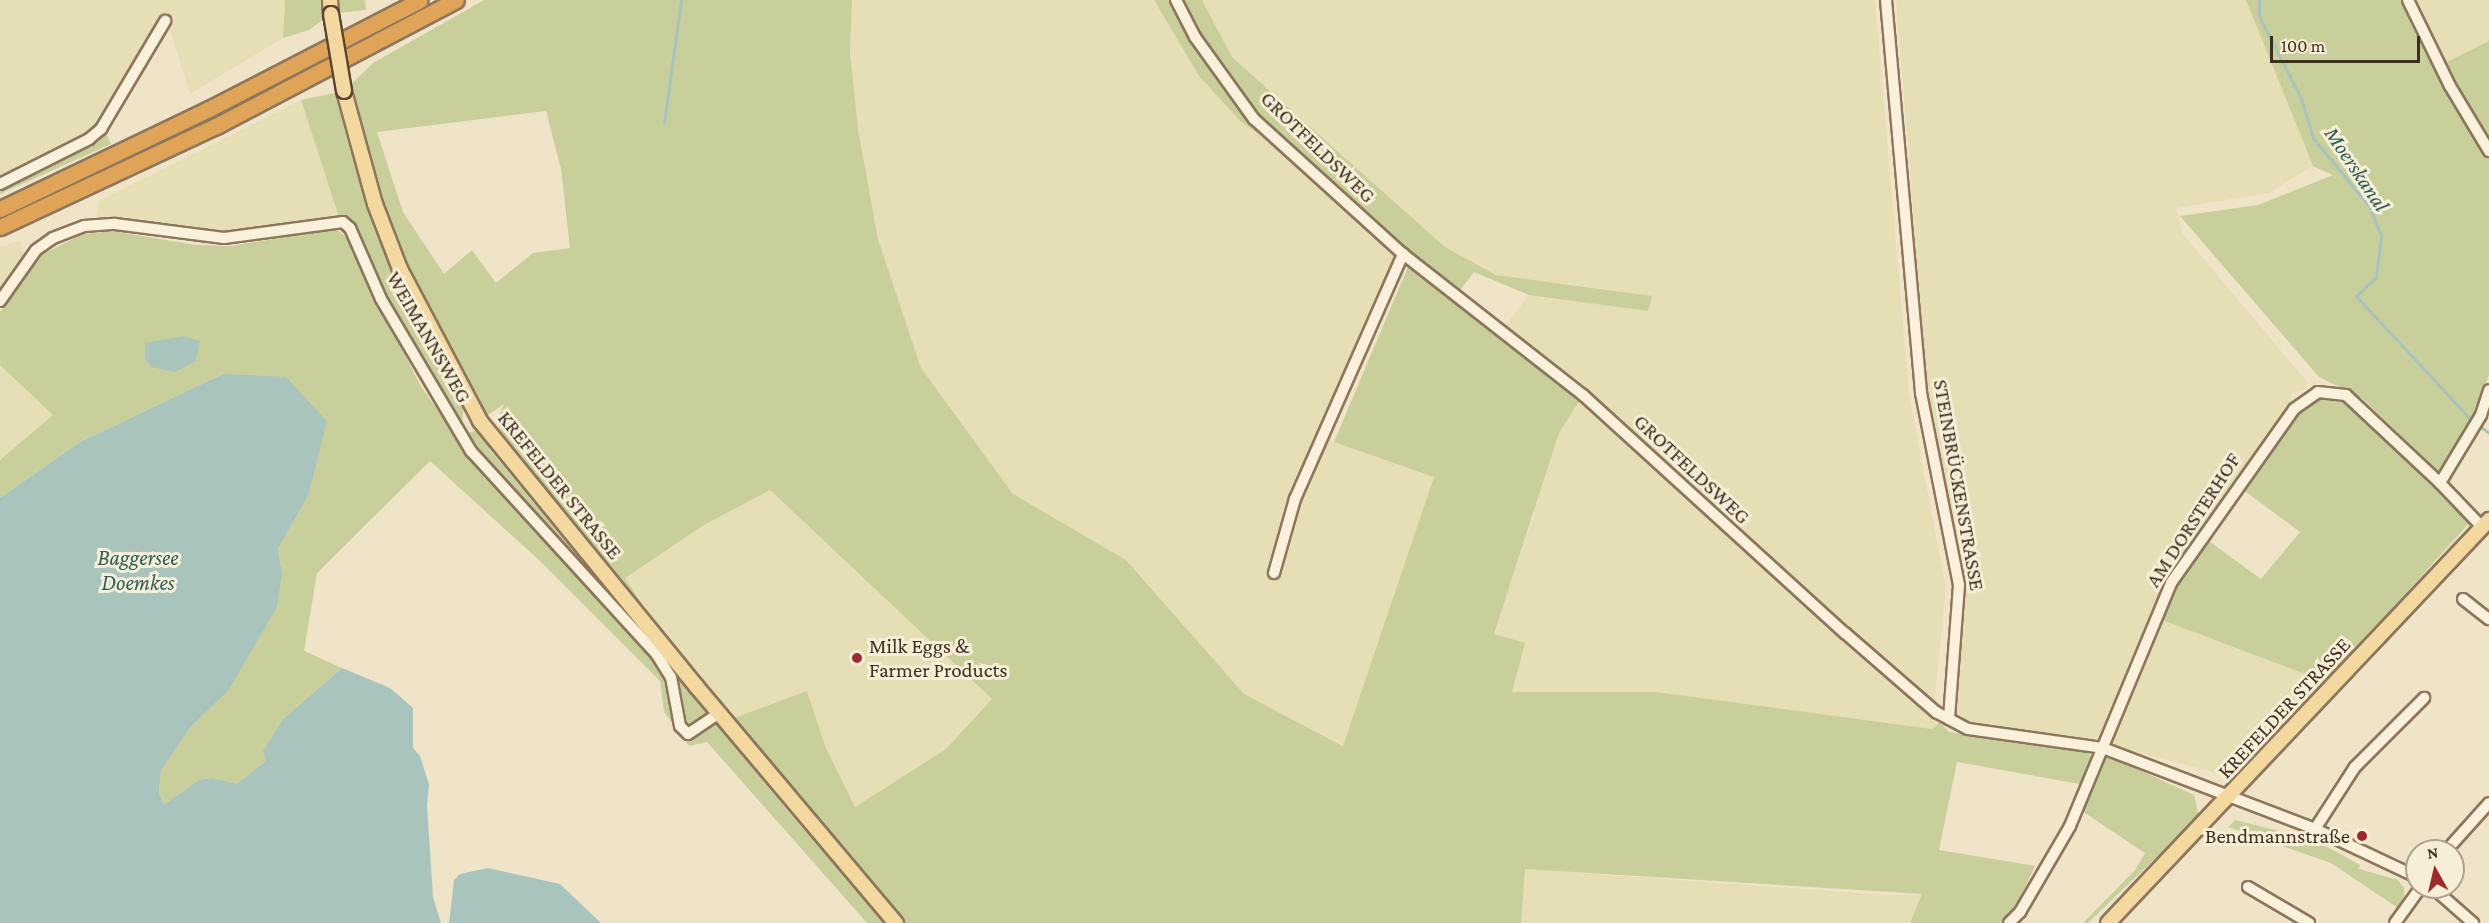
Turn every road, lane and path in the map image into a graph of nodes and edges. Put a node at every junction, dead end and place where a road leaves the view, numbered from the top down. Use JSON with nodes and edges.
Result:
{"nodes":[{"id":1,"x":420,"y":0,"type":"edge"},
{"id":2,"x":456,"y":0,"type":"edge"},
{"id":3,"x":1176,"y":0,"type":"edge"},
{"id":4,"x":1886,"y":0,"type":"edge"},
{"id":5,"x":2408,"y":0,"type":"edge"},
{"id":6,"x":330,"y":7,"type":"edge"},
{"id":7,"x":165,"y":21,"type":"dead end"},
{"id":8,"x":2489,"y":151,"type":"edge"},
{"id":9,"x":0,"y":184,"type":"edge"},
{"id":10,"x":0,"y":209,"type":"edge"},
{"id":11,"x":0,"y":227,"type":"edge"},
{"id":12,"x":1403,"y":254,"type":"junction"},
{"id":13,"x":0,"y":301,"type":"edge"},
{"id":14,"x":2489,"y":390,"type":"edge"},
{"id":15,"x":2440,"y":483,"type":"junction"},
{"id":16,"x":2485,"y":524,"type":"edge"},
{"id":17,"x":1274,"y":573,"type":"dead end"},
{"id":18,"x":2463,"y":599,"type":"dead end"},
{"id":19,"x":2489,"y":619,"type":"edge"},
{"id":20,"x":2424,"y":698,"type":"dead end"},
{"id":21,"x":719,"y":713,"type":"junction"},
{"id":22,"x":1949,"y":719,"type":"junction"},
{"id":23,"x":2103,"y":748,"type":"junction"},
{"id":24,"x":2230,"y":797,"type":"junction"},
{"id":25,"x":2489,"y":803,"type":"edge"},
{"id":26,"x":2315,"y":829,"type":"junction"},
{"id":27,"x":2457,"y":839,"type":"edge"},
{"id":28,"x":2405,"y":871,"type":"edge"},
{"id":29,"x":2248,"y":886,"type":"dead end"},
{"id":30,"x":2412,"y":899,"type":"edge"},
{"id":31,"x":2446,"y":899,"type":"edge"},
{"id":32,"x":896,"y":923,"type":"edge"},
{"id":33,"x":2009,"y":923,"type":"edge"},
{"id":34,"x":2108,"y":923,"type":"edge"},
{"id":35,"x":2309,"y":923,"type":"edge"},
{"id":36,"x":2395,"y":923,"type":"edge"},
{"id":37,"x":2473,"y":923,"type":"edge"}],
"edges":[{"from":1,"to":10,"type":"highway"},
{"from":2,"to":11,"type":"highway"},
{"from":3,"to":12,"type":"street","name":"GROTFELDSWEG"},
{"from":4,"to":22,"type":"street","name":"STEINBRÜCKENSTRASSE"},
{"from":5,"to":8,"type":"street"},
{"from":6,"to":21,"type":"main road","name":"KREFELDER STRASSE","bridge":true},
{"from":7,"to":9,"type":"street"},
{"from":12,"to":17,"type":"street"},
{"from":12,"to":22,"type":"street","name":"GROTFELDSWEG"},
{"from":13,"to":21,"type":"street","name":"WEIMANNSWEG"},
{"from":14,"to":15,"type":"street"},
{"from":15,"to":16,"type":"street","name":"AM DORSTERHOF"},
{"from":15,"to":23,"type":"street","name":"AM DORSTERHOF"},
{"from":16,"to":24,"type":"main road","name":"KREFELDER STRASSE"},
{"from":18,"to":19,"type":"street"},
{"from":20,"to":26,"type":"street"},
{"from":21,"to":32,"type":"main road","name":"KREFELDER STRASSE"},
{"from":22,"to":23,"type":"street"},
{"from":23,"to":24,"type":"street"},
{"from":23,"to":33,"type":"street","name":"AM DORSTERHOF"},
{"from":24,"to":26,"type":"street"},
{"from":24,"to":34,"type":"main road","name":"KREFELDER STRASSE"},
{"from":25,"to":27,"type":"street"},
{"from":26,"to":28,"type":"street"},
{"from":29,"to":35,"type":"street"},
{"from":30,"to":36,"type":"street"},
{"from":31,"to":37,"type":"street"}]}
